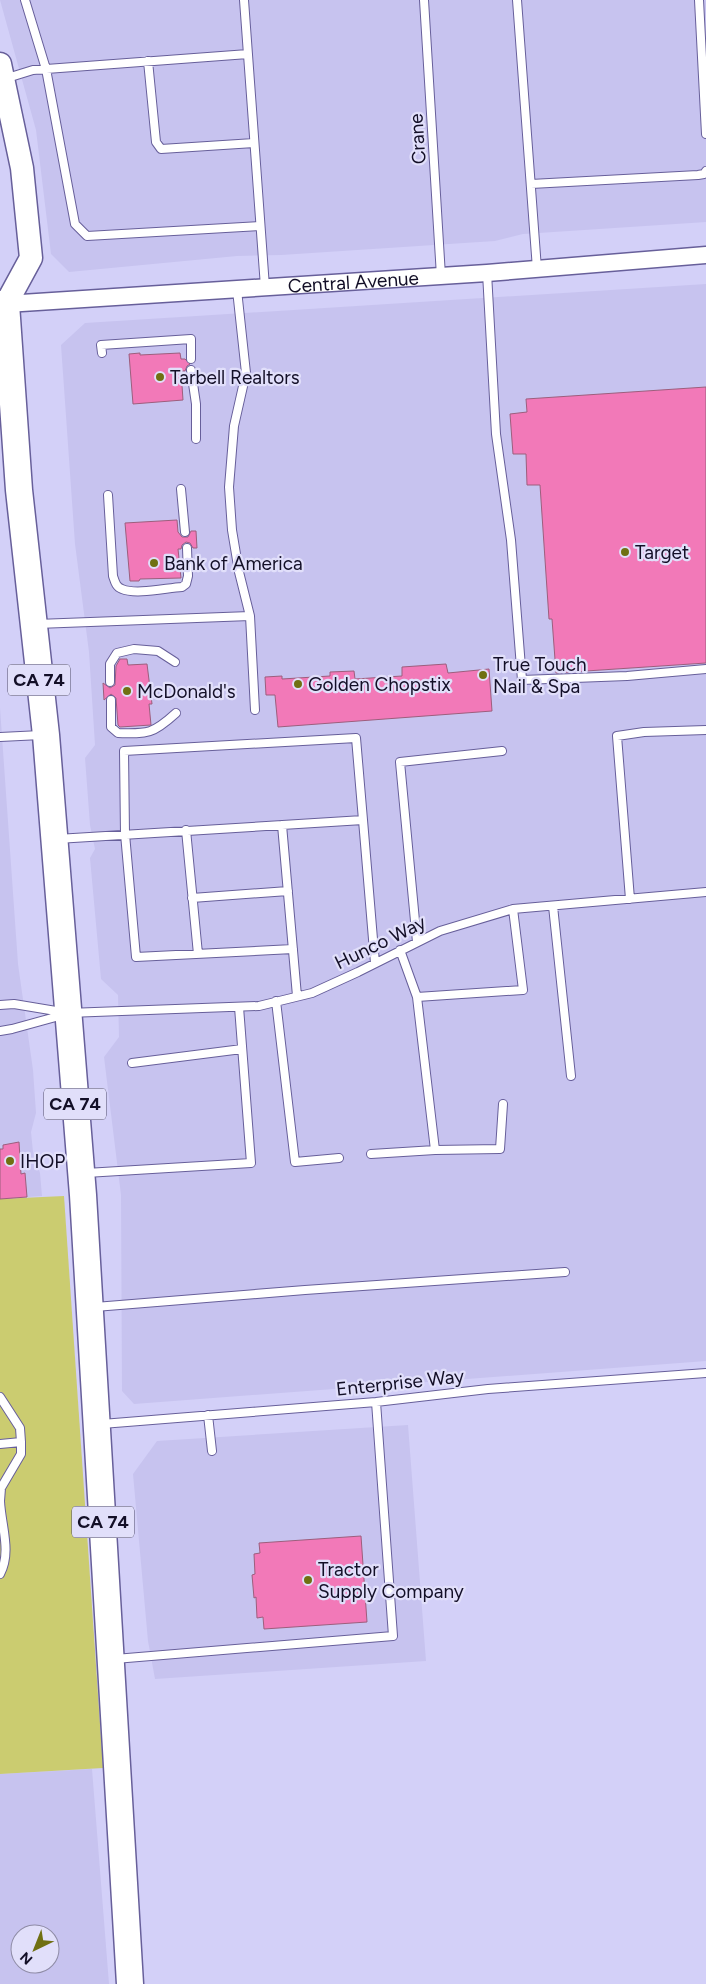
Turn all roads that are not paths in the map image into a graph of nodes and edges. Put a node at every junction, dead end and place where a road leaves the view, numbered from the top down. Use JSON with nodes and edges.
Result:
{"nodes":[{"id":1,"x":25,"y":0,"type":"edge"},
{"id":2,"x":244,"y":0,"type":"edge"},
{"id":3,"x":424,"y":0,"type":"edge"},
{"id":4,"x":517,"y":0,"type":"edge"},
{"id":5,"x":699,"y":0,"type":"edge"},
{"id":6,"x":248,"y":54,"type":"junction"},
{"id":7,"x":148,"y":62,"type":"junction"},
{"id":8,"x":46,"y":69,"type":"junction"},
{"id":9,"x":2,"y":72,"type":"edge"},
{"id":10,"x":0,"y":122,"type":"edge"},
{"id":11,"x":706,"y":134,"type":"edge"},
{"id":12,"x":254,"y":143,"type":"junction"},
{"id":13,"x":17,"y":145,"type":"junction"},
{"id":14,"x":706,"y":171,"type":"edge"},
{"id":15,"x":531,"y":184,"type":"junction"},
{"id":16,"x":260,"y":226,"type":"junction"},
{"id":17,"x":706,"y":255,"type":"edge"},
{"id":18,"x":537,"y":269,"type":"junction"},
{"id":19,"x":487,"y":273,"type":"junction"},
{"id":20,"x":441,"y":276,"type":"junction"},
{"id":21,"x":265,"y":288,"type":"junction"},
{"id":22,"x":237,"y":290,"type":"junction"},
{"id":23,"x":2,"y":298,"type":"edge"},
{"id":24,"x":102,"y":353,"type":"dead end"},
{"id":25,"x":190,"y":358,"type":"dead end"},
{"id":26,"x":192,"y":370,"type":"dead end"},
{"id":27,"x":196,"y":439,"type":"dead end"},
{"id":28,"x":181,"y":489,"type":"dead end"},
{"id":29,"x":108,"y":495,"type":"dead end"},
{"id":30,"x":185,"y":532,"type":"dead end"},
{"id":31,"x":187,"y":548,"type":"dead end"},
{"id":32,"x":250,"y":616,"type":"junction"},
{"id":33,"x":33,"y":624,"type":"junction"},
{"id":34,"x":175,"y":662,"type":"dead end"},
{"id":35,"x":706,"y":669,"type":"edge"},
{"id":36,"x":110,"y":682,"type":"dead end"},
{"id":37,"x":110,"y":700,"type":"dead end"},
{"id":38,"x":255,"y":710,"type":"dead end"},
{"id":39,"x":176,"y":713,"type":"dead end"},
{"id":40,"x":706,"y":730,"type":"edge"},
{"id":41,"x":46,"y":735,"type":"junction"},
{"id":42,"x":0,"y":737,"type":"edge"},
{"id":43,"x":502,"y":751,"type":"dead end"},
{"id":44,"x":363,"y":820,"type":"junction"},
{"id":45,"x":282,"y":824,"type":"junction"},
{"id":46,"x":186,"y":830,"type":"junction"},
{"id":47,"x":125,"y":834,"type":"junction"},
{"id":48,"x":55,"y":839,"type":"junction"},
{"id":49,"x":288,"y":891,"type":"junction"},
{"id":50,"x":706,"y":892,"type":"edge"},
{"id":51,"x":192,"y":898,"type":"junction"},
{"id":52,"x":630,"y":899,"type":"junction"},
{"id":53,"x":553,"y":906,"type":"junction"},
{"id":54,"x":513,"y":909,"type":"junction"},
{"id":55,"x":418,"y":942,"type":"junction"},
{"id":56,"x":293,"y":949,"type":"junction"},
{"id":57,"x":400,"y":950,"type":"junction"},
{"id":58,"x":198,"y":954,"type":"junction"},
{"id":59,"x":375,"y":963,"type":"junction"},
{"id":60,"x":297,"y":996,"type":"junction"},
{"id":61,"x":417,"y":997,"type":"junction"},
{"id":62,"x":276,"y":1002,"type":"junction"},
{"id":63,"x":0,"y":1005,"type":"edge"},
{"id":64,"x":239,"y":1007,"type":"junction"},
{"id":65,"x":68,"y":1013,"type":"junction"},
{"id":66,"x":0,"y":1031,"type":"edge"},
{"id":67,"x":242,"y":1049,"type":"junction"},
{"id":68,"x":132,"y":1063,"type":"dead end"},
{"id":69,"x":571,"y":1076,"type":"dead end"},
{"id":70,"x":503,"y":1104,"type":"dead end"},
{"id":71,"x":435,"y":1150,"type":"junction"},
{"id":72,"x":371,"y":1154,"type":"dead end"},
{"id":73,"x":339,"y":1158,"type":"dead end"},
{"id":74,"x":82,"y":1184,"type":"junction"},
{"id":75,"x":566,"y":1272,"type":"dead end"},
{"id":76,"x":90,"y":1307,"type":"junction"},
{"id":77,"x":706,"y":1373,"type":"edge"},
{"id":78,"x":0,"y":1396,"type":"edge"},
{"id":79,"x":376,"y":1402,"type":"junction"},
{"id":80,"x":208,"y":1415,"type":"junction"},
{"id":81,"x":97,"y":1424,"type":"junction"},
{"id":82,"x":21,"y":1442,"type":"junction"},
{"id":83,"x":0,"y":1444,"type":"edge"},
{"id":84,"x":212,"y":1451,"type":"dead end"},
{"id":85,"x":0,"y":1501,"type":"edge"},
{"id":86,"x":0,"y":1574,"type":"edge"},
{"id":87,"x":111,"y":1659,"type":"junction"},
{"id":88,"x":130,"y":1984,"type":"edge"}],
"edges":[{"from":1,"to":8,"type":"lane"},
{"from":2,"to":6,"type":"lane"},
{"from":3,"to":20,"type":"lane","name":"Crane"},
{"from":4,"to":15,"type":"lane"},
{"from":5,"to":11,"type":"lane"},
{"from":6,"to":7,"type":"lane"},
{"from":6,"to":12,"type":"lane"},
{"from":7,"to":8,"type":"lane"},
{"from":7,"to":12,"type":"lane"},
{"from":8,"to":9,"type":"lane"},
{"from":8,"to":16,"type":"lane"},
{"from":9,"to":13,"type":"main road"},
{"from":10,"to":13,"type":"main road"},
{"from":12,"to":16,"type":"lane"},
{"from":13,"to":23,"type":"main road"},
{"from":14,"to":15,"type":"lane"},
{"from":15,"to":18,"type":"lane"},
{"from":16,"to":21,"type":"lane"},
{"from":17,"to":18,"type":"street","name":"Central Avenue"},
{"from":18,"to":19,"type":"street","name":"Central Avenue"},
{"from":19,"to":20,"type":"street","name":"Central Avenue"},
{"from":19,"to":35,"type":"lane"},
{"from":20,"to":21,"type":"street","name":"Central Avenue"},
{"from":21,"to":22,"type":"street","name":"Central Avenue"},
{"from":22,"to":23,"type":"street","name":"Central Avenue"},
{"from":22,"to":32,"type":"lane"},
{"from":23,"to":33,"type":"main road","number":"CA 74"},
{"from":24,"to":25,"type":"lane"},
{"from":26,"to":27,"type":"lane"},
{"from":28,"to":30,"type":"lane"},
{"from":29,"to":31,"type":"lane"},
{"from":32,"to":33,"type":"lane"},
{"from":32,"to":38,"type":"lane"},
{"from":33,"to":41,"type":"main road","number":"CA 74"},
{"from":34,"to":36,"type":"lane"},
{"from":37,"to":39,"type":"lane"},
{"from":40,"to":52,"type":"lane"},
{"from":41,"to":42,"type":"lane"},
{"from":41,"to":48,"type":"main road","number":"CA 74"},
{"from":43,"to":55,"type":"lane"},
{"from":44,"to":45,"type":"lane"},
{"from":44,"to":47,"type":"lane"},
{"from":44,"to":59,"type":"lane"},
{"from":45,"to":46,"type":"lane"},
{"from":45,"to":49,"type":"lane"},
{"from":46,"to":47,"type":"lane"},
{"from":46,"to":51,"type":"lane"},
{"from":47,"to":48,"type":"lane"},
{"from":47,"to":58,"type":"lane"},
{"from":48,"to":65,"type":"main road","number":"CA 74"},
{"from":49,"to":51,"type":"lane"},
{"from":49,"to":56,"type":"lane"},
{"from":50,"to":52,"type":"lane","name":"Hunco Way"},
{"from":51,"to":58,"type":"lane"},
{"from":52,"to":53,"type":"lane","name":"Hunco Way"},
{"from":53,"to":54,"type":"lane","name":"Hunco Way"},
{"from":53,"to":69,"type":"lane"},
{"from":54,"to":55,"type":"lane","name":"Hunco Way"},
{"from":54,"to":61,"type":"lane"},
{"from":55,"to":57,"type":"lane","name":"Hunco Way"},
{"from":56,"to":58,"type":"lane"},
{"from":56,"to":60,"type":"lane"},
{"from":57,"to":59,"type":"lane","name":"Hunco Way"},
{"from":57,"to":61,"type":"lane"},
{"from":59,"to":60,"type":"lane","name":"Hunco Way"},
{"from":60,"to":62,"type":"lane","name":"Hunco Way"},
{"from":61,"to":71,"type":"lane"},
{"from":62,"to":64,"type":"lane","name":"Hunco Way"},
{"from":62,"to":73,"type":"lane"},
{"from":63,"to":65,"type":"lane","name":"Hunco Way"},
{"from":64,"to":65,"type":"lane","name":"Hunco Way"},
{"from":64,"to":67,"type":"lane"},
{"from":65,"to":66,"type":"lane","name":"Hunco Way"},
{"from":65,"to":74,"type":"main road","number":"CA 74"},
{"from":67,"to":68,"type":"lane"},
{"from":67,"to":74,"type":"lane"},
{"from":70,"to":71,"type":"lane"},
{"from":71,"to":72,"type":"lane"},
{"from":74,"to":76,"type":"main road","number":"CA 74"},
{"from":75,"to":76,"type":"lane"},
{"from":76,"to":81,"type":"main road","number":"CA 74"},
{"from":77,"to":79,"type":"lane","name":"Enterprise Way"},
{"from":78,"to":82,"type":"lane"},
{"from":79,"to":80,"type":"lane","name":"Enterprise Way"},
{"from":79,"to":87,"type":"lane"},
{"from":80,"to":81,"type":"lane","name":"Enterprise Way"},
{"from":80,"to":84,"type":"lane"},
{"from":81,"to":87,"type":"main road","number":"CA 74"},
{"from":82,"to":83,"type":"lane"},
{"from":82,"to":85,"type":"lane"},
{"from":85,"to":86,"type":"lane"},
{"from":87,"to":88,"type":"main road","number":"CA 74"}]}
